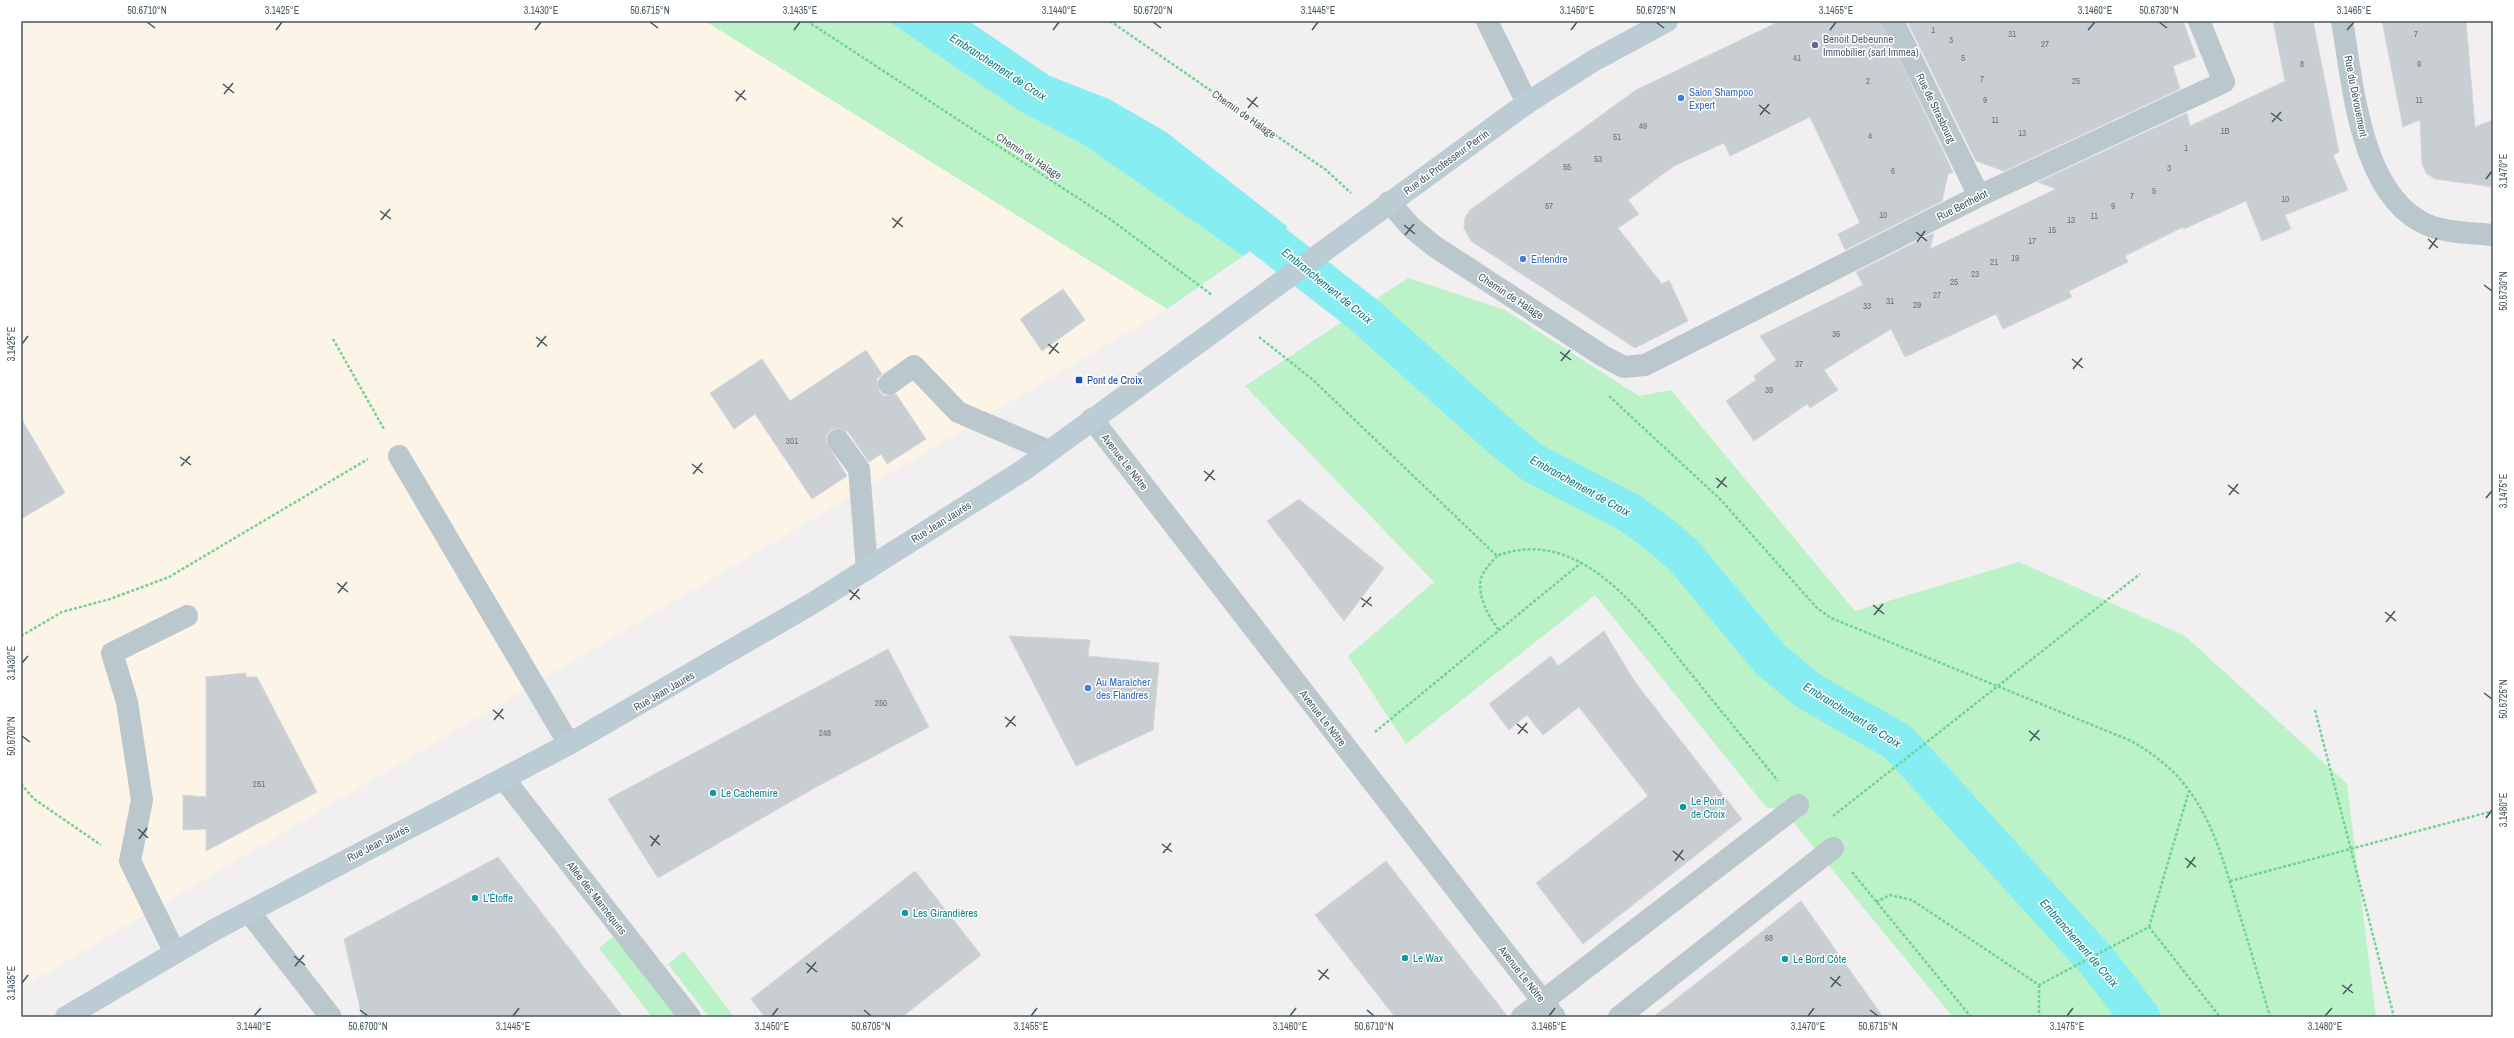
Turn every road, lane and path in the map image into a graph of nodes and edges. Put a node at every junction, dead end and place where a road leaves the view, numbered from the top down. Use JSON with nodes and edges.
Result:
{"nodes":[{"id":1,"x":807,"y":21,"type":"edge"},
{"id":2,"x":1110,"y":21,"type":"edge"},
{"id":3,"x":1487,"y":21,"type":"edge"},
{"id":4,"x":1668,"y":21,"type":"edge"},
{"id":5,"x":1893,"y":21,"type":"edge"},
{"id":6,"x":2199,"y":21,"type":"edge"},
{"id":7,"x":2342,"y":21,"type":"edge"},
{"id":8,"x":1527,"y":102,"type":"junction"},
{"id":9,"x":1979,"y":196,"type":"junction"},
{"id":10,"x":1381,"y":208,"type":"junction"},
{"id":11,"x":2493,"y":235,"type":"edge"},
{"id":12,"x":1232,"y":316,"type":"junction"},
{"id":13,"x":333,"y":339,"type":"dead end"},
{"id":14,"x":1645,"y":365,"type":"joint"},
{"id":15,"x":889,"y":384,"type":"dead end"},
{"id":16,"x":1608,"y":394,"type":"dead end"},
{"id":17,"x":1092,"y":419,"type":"junction"},
{"id":18,"x":838,"y":440,"type":"dead end"},
{"id":19,"x":1049,"y":451,"type":"junction"},
{"id":20,"x":399,"y":456,"type":"junction"},
{"id":21,"x":1497,"y":556,"type":"junction"},
{"id":22,"x":1581,"y":563,"type":"junction"},
{"id":23,"x":867,"y":569,"type":"junction"},
{"id":24,"x":2140,"y":574,"type":"dead end"},
{"id":25,"x":187,"y":616,"type":"dead end"},
{"id":26,"x":1499,"y":630,"type":"junction"},
{"id":27,"x":21,"y":636,"type":"edge"},
{"id":28,"x":1998,"y":686,"type":"junction"},
{"id":29,"x":2315,"y":710,"type":"dead end"},
{"id":30,"x":569,"y":744,"type":"junction"},
{"id":31,"x":1350,"y":752,"type":"junction"},
{"id":32,"x":504,"y":779,"type":"junction"},
{"id":33,"x":21,"y":784,"type":"edge"},
{"id":34,"x":2189,"y":791,"type":"junction"},
{"id":35,"x":1798,"y":805,"type":"joint"},
{"id":36,"x":2493,"y":811,"type":"edge"},
{"id":37,"x":1833,"y":848,"type":"junction"},
{"id":38,"x":2351,"y":848,"type":"junction"},
{"id":39,"x":130,"y":861,"type":"junction"},
{"id":40,"x":2230,"y":881,"type":"junction"},
{"id":41,"x":1876,"y":902,"type":"junction"},
{"id":42,"x":249,"y":912,"type":"junction"},
{"id":43,"x":2149,"y":926,"type":"junction"},
{"id":44,"x":175,"y":953,"type":"junction"},
{"id":45,"x":2039,"y":985,"type":"junction"},
{"id":46,"x":1549,"y":1009,"type":"edge"},
{"id":47,"x":66,"y":1017,"type":"edge"},
{"id":48,"x":331,"y":1017,"type":"edge"},
{"id":49,"x":690,"y":1017,"type":"edge"},
{"id":50,"x":1522,"y":1017,"type":"edge"},
{"id":51,"x":1619,"y":1017,"type":"edge"},
{"id":52,"x":1971,"y":1017,"type":"edge"},
{"id":53,"x":2039,"y":1017,"type":"edge"},
{"id":54,"x":2220,"y":1017,"type":"edge"},
{"id":55,"x":2270,"y":1017,"type":"edge"},
{"id":56,"x":2394,"y":1017,"type":"edge"}],
"edges":[{"from":1,"to":12,"type":"path","name":"Chemin du Halage"},
{"from":2,"to":10,"type":"path","name":"Chemin de Halage"},
{"from":3,"to":8,"type":"street"},
{"from":4,"to":8,"type":"main road","name":"Rue du Professeur Perrin"},
{"from":5,"to":9,"type":"street","name":"Rue de Strasbourg"},
{"from":6,"to":9,"type":"street","name":"Rue Berthelot"},
{"from":7,"to":11,"type":"street","name":"Rue du Dévouement"},
{"from":8,"to":10,"type":"main road","name":"Rue du Professeur Perrin"},
{"from":9,"to":14,"type":"street","name":"Rue Berthelot"},
{"from":10,"to":12,"type":"main road","name":"Rue du Professeur Perrin"},
{"from":10,"to":14,"type":"street","name":"Chemin de Halage"},
{"from":12,"to":17,"type":"main road","name":"Rue Jean Jaurès"},
{"from":12,"to":21,"type":"path","name":"Chemin du Halage"},
{"from":13,"to":20,"type":"path"},
{"from":15,"to":19,"type":"street"},
{"from":16,"to":28,"type":"path"},
{"from":17,"to":19,"type":"main road","name":"Rue Jean Jaurès"},
{"from":17,"to":31,"type":"street","name":"Avenue Le Nôtre"},
{"from":18,"to":23,"type":"street"},
{"from":19,"to":23,"type":"main road","name":"Rue Jean Jaurès"},
{"from":20,"to":27,"type":"path"},
{"from":20,"to":30,"type":"street"},
{"from":21,"to":22,"type":"path"},
{"from":21,"to":26,"type":"path"},
{"from":22,"to":26,"type":"path"},
{"from":22,"to":35,"type":"path"},
{"from":23,"to":30,"type":"main road","name":"Rue Jean Jaurès"},
{"from":24,"to":28,"type":"path"},
{"from":25,"to":39,"type":"street"},
{"from":26,"to":31,"type":"path"},
{"from":28,"to":34,"type":"path"},
{"from":28,"to":37,"type":"path"},
{"from":29,"to":38,"type":"path"},
{"from":30,"to":32,"type":"main road","name":"Rue Jean Jaurès"},
{"from":31,"to":46,"type":"street","name":"Avenue Le Nôtre"},
{"from":32,"to":42,"type":"main road","name":"Rue Jean Jaurès"},
{"from":32,"to":49,"type":"street","name":"Allée des Mannequins"},
{"from":33,"to":39,"type":"path"},
{"from":34,"to":40,"type":"path"},
{"from":34,"to":43,"type":"path"},
{"from":35,"to":46,"type":"street"},
{"from":36,"to":38,"type":"path"},
{"from":37,"to":41,"type":"path"},
{"from":37,"to":51,"type":"street"},
{"from":38,"to":40,"type":"path"},
{"from":38,"to":56,"type":"path"},
{"from":39,"to":44,"type":"street"},
{"from":40,"to":55,"type":"path"},
{"from":41,"to":45,"type":"path"},
{"from":41,"to":52,"type":"path"},
{"from":42,"to":44,"type":"main road","name":"Rue Jean Jaurès"},
{"from":42,"to":48,"type":"street"},
{"from":43,"to":45,"type":"path"},
{"from":43,"to":54,"type":"path"},
{"from":44,"to":47,"type":"main road","name":"Rue Jean Jaurès"},
{"from":45,"to":53,"type":"path"},
{"from":46,"to":50,"type":"street"}]}
